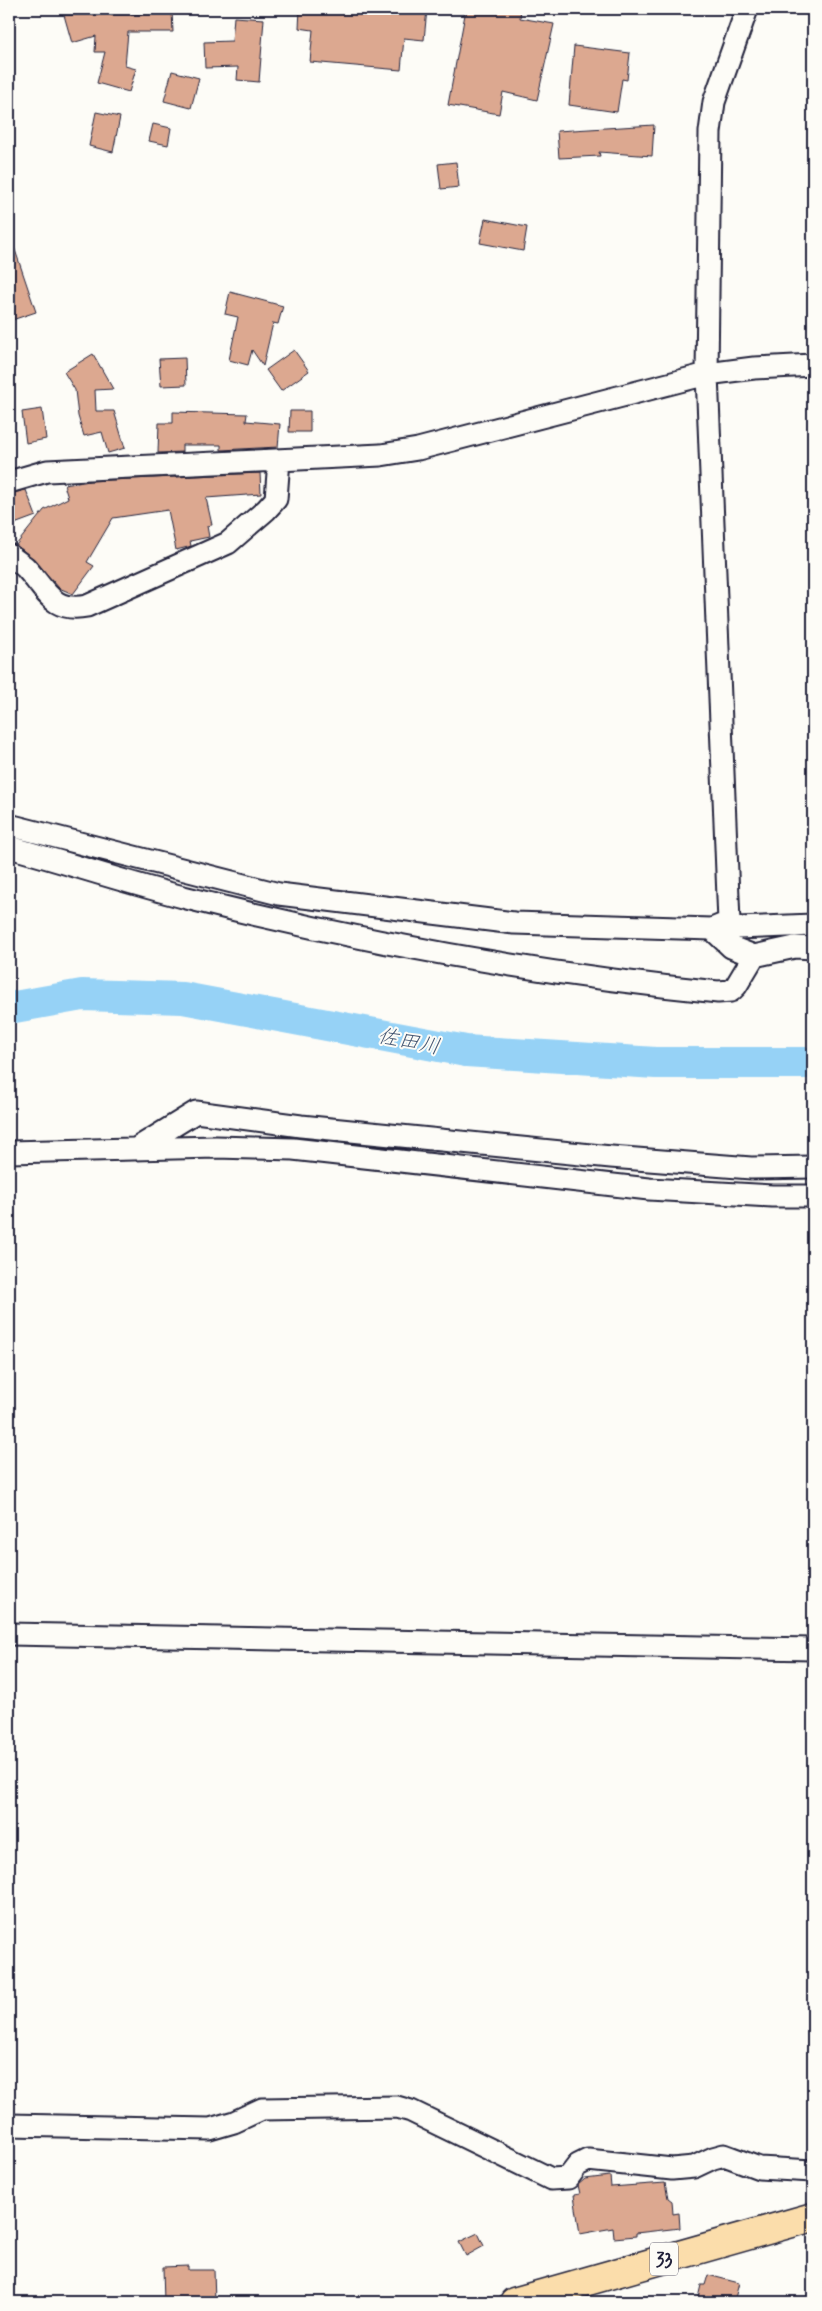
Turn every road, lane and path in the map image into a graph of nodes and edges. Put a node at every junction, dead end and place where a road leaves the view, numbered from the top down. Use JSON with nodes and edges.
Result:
{"nodes":[{"id":1,"x":746,"y":9,"type":"edge"},
{"id":2,"x":813,"y":365,"type":"edge"},
{"id":3,"x":707,"y":374,"type":"junction"},
{"id":4,"x":279,"y":460,"type":"junction"},
{"id":5,"x":9,"y":482,"type":"edge"},
{"id":6,"x":9,"y":555,"type":"edge"},
{"id":7,"x":9,"y":825,"type":"edge"},
{"id":8,"x":9,"y":847,"type":"edge"},
{"id":9,"x":813,"y":925,"type":"edge"},
{"id":10,"x":712,"y":928,"type":"junction"},
{"id":11,"x":813,"y":948,"type":"edge"},
{"id":12,"x":754,"y":956,"type":"junction"},
{"id":13,"x":136,"y":1148,"type":"junction"},
{"id":14,"x":9,"y":1152,"type":"edge"},
{"id":15,"x":813,"y":1167,"type":"edge"},
{"id":16,"x":813,"y":1196,"type":"edge"},
{"id":17,"x":9,"y":1634,"type":"edge"},
{"id":18,"x":813,"y":1649,"type":"edge"},
{"id":19,"x":9,"y":2125,"type":"edge"},
{"id":20,"x":813,"y":2171,"type":"edge"},
{"id":21,"x":813,"y":2217,"type":"edge"},
{"id":22,"x":514,"y":2302,"type":"edge"}],
"edges":[{"from":1,"to":3,"type":"street"},
{"from":2,"to":3,"type":"street"},
{"from":3,"to":4,"type":"street"},
{"from":3,"to":10,"type":"street"},
{"from":4,"to":5,"type":"street"},
{"from":4,"to":6,"type":"street"},
{"from":7,"to":10,"type":"street"},
{"from":8,"to":12,"type":"street"},
{"from":9,"to":10,"type":"street"},
{"from":10,"to":12,"type":"street"},
{"from":11,"to":12,"type":"street"},
{"from":13,"to":14,"type":"street"},
{"from":13,"to":15,"type":"street"},
{"from":13,"to":16,"type":"street"},
{"from":17,"to":18,"type":"street"},
{"from":19,"to":20,"type":"street"},
{"from":21,"to":22,"type":"main road","number":"33"}]}
